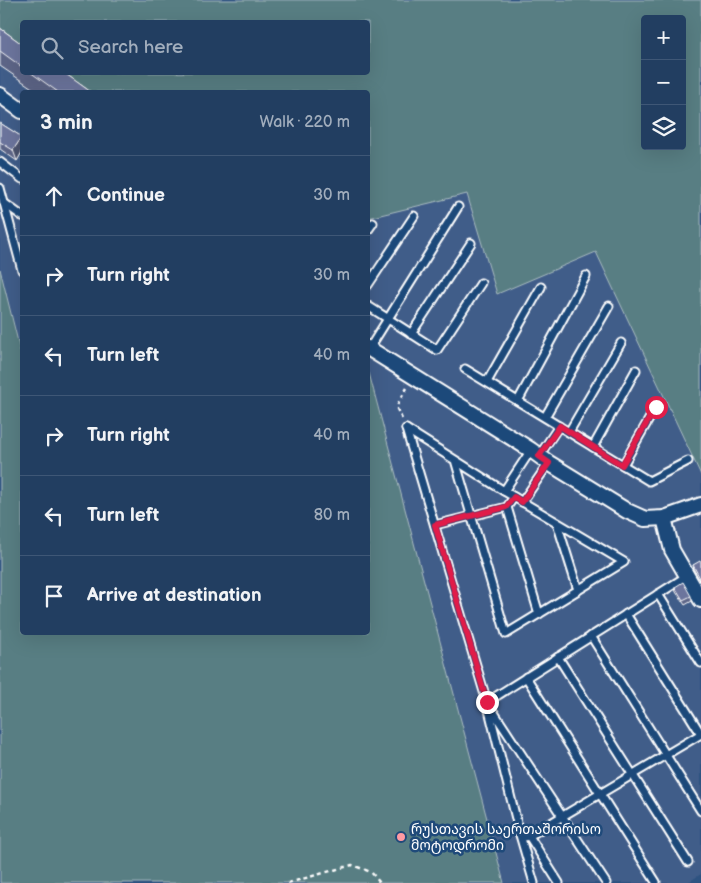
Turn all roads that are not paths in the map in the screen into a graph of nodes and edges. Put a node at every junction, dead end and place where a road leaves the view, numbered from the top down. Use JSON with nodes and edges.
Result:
{"nodes":[{"id":1,"x":0,"y":95,"type":"edge"},
{"id":2,"x":20,"y":110,"type":"edge"},
{"id":3,"x":0,"y":162,"type":"edge"},
{"id":4,"x":20,"y":177,"type":"edge"},
{"id":5,"x":0,"y":188,"type":"edge"},
{"id":6,"x":4,"y":202,"type":"junction"},
{"id":7,"x":458,"y":207,"type":"dead end"},
{"id":8,"x":20,"y":214,"type":"edge"},
{"id":9,"x":414,"y":216,"type":"dead end"},
{"id":10,"x":373,"y":223,"type":"dead end"},
{"id":11,"x":370,"y":227,"type":"edge"},
{"id":12,"x":471,"y":243,"type":"dead end"},
{"id":13,"x":20,"y":262,"type":"edge"},
{"id":14,"x":586,"y":276,"type":"dead end"},
{"id":15,"x":370,"y":282,"type":"edge"},
{"id":16,"x":481,"y":283,"type":"dead end"},
{"id":17,"x":541,"y":287,"type":"dead end"},
{"id":18,"x":609,"y":306,"type":"dead end"},
{"id":19,"x":370,"y":307,"type":"edge"},
{"id":20,"x":387,"y":318,"type":"junction"},
{"id":21,"x":411,"y":334,"type":"junction"},
{"id":22,"x":621,"y":343,"type":"dead end"},
{"id":23,"x":370,"y":345,"type":"edge"},
{"id":24,"x":370,"y":349,"type":"edge"},
{"id":25,"x":465,"y":369,"type":"dead end"},
{"id":26,"x":636,"y":370,"type":"dead end"},
{"id":27,"x":487,"y":382,"type":"junction"},
{"id":28,"x":518,"y":401,"type":"junction"},
{"id":29,"x":656,"y":407,"type":"dead end"},
{"id":30,"x":545,"y":417,"type":"junction"},
{"id":31,"x":560,"y":426,"type":"junction"},
{"id":32,"x":569,"y":432,"type":"junction"},
{"id":33,"x":593,"y":447,"type":"junction"},
{"id":34,"x":540,"y":456,"type":"junction"},
{"id":35,"x":455,"y":460,"type":"junction"},
{"id":36,"x":688,"y":462,"type":"dead end"},
{"id":37,"x":622,"y":465,"type":"junction"},
{"id":38,"x":504,"y":491,"type":"junction"},
{"id":39,"x":514,"y":497,"type":"junction"},
{"id":40,"x":522,"y":502,"type":"junction"},
{"id":41,"x":701,"y":505,"type":"edge"},
{"id":42,"x":506,"y":507,"type":"junction"},
{"id":43,"x":471,"y":516,"type":"junction"},
{"id":44,"x":664,"y":518,"type":"junction"},
{"id":45,"x":557,"y":523,"type":"junction"},
{"id":46,"x":435,"y":525,"type":"junction"},
{"id":47,"x":687,"y":576,"type":"junction"},
{"id":48,"x":578,"y":590,"type":"junction"},
{"id":49,"x":658,"y":594,"type":"junction"},
{"id":50,"x":701,"y":600,"type":"edge"},
{"id":51,"x":539,"y":614,"type":"junction"},
{"id":52,"x":626,"y":614,"type":"junction"},
{"id":53,"x":591,"y":636,"type":"junction"},
{"id":54,"x":558,"y":657,"type":"junction"},
{"id":55,"x":701,"y":663,"type":"edge"},
{"id":56,"x":526,"y":677,"type":"junction"},
{"id":57,"x":487,"y":702,"type":"junction"},
{"id":58,"x":701,"y":734,"type":"edge"},
{"id":59,"x":666,"y":755,"type":"junction"},
{"id":60,"x":633,"y":774,"type":"junction"},
{"id":61,"x":600,"y":794,"type":"junction"},
{"id":62,"x":701,"y":811,"type":"edge"},
{"id":63,"x":562,"y":816,"type":"junction"},
{"id":64,"x":520,"y":835,"type":"junction"},
{"id":65,"x":529,"y":836,"type":"junction"},
{"id":66,"x":688,"y":862,"type":"dead end"},
{"id":67,"x":656,"y":882,"type":"edge"},
{"id":68,"x":534,"y":883,"type":"edge"},
{"id":69,"x":559,"y":883,"type":"edge"},
{"id":70,"x":606,"y":883,"type":"edge"}],
"edges":[{"from":1,"to":2,"type":"street"},
{"from":3,"to":4,"type":"lane"},
{"from":5,"to":6,"type":"lane"},
{"from":6,"to":8,"type":"lane"},
{"from":6,"to":13,"type":"lane"},
{"from":7,"to":20,"type":"lane"},
{"from":9,"to":15,"type":"lane"},
{"from":10,"to":11,"type":"lane"},
{"from":12,"to":21,"type":"lane"},
{"from":14,"to":28,"type":"lane"},
{"from":16,"to":21,"type":"lane"},
{"from":17,"to":27,"type":"lane"},
{"from":18,"to":30,"type":"lane"},
{"from":19,"to":20,"type":"lane"},
{"from":20,"to":21,"type":"lane"},
{"from":20,"to":23,"type":"lane"},
{"from":22,"to":32,"type":"lane"},
{"from":24,"to":34,"type":"street"},
{"from":25,"to":27,"type":"lane"},
{"from":26,"to":33,"type":"lane"},
{"from":27,"to":28,"type":"lane"},
{"from":28,"to":30,"type":"lane"},
{"from":29,"to":37,"type":"lane"},
{"from":30,"to":31,"type":"lane"},
{"from":31,"to":32,"type":"lane"},
{"from":31,"to":34,"type":"lane"},
{"from":32,"to":33,"type":"lane"},
{"from":33,"to":37,"type":"lane"},
{"from":34,"to":38,"type":"lane"},
{"from":34,"to":40,"type":"lane"},
{"from":34,"to":44,"type":"street"},
{"from":35,"to":38,"type":"lane"},
{"from":35,"to":43,"type":"lane"},
{"from":35,"to":46,"type":"lane"},
{"from":36,"to":37,"type":"lane"},
{"from":38,"to":39,"type":"lane"},
{"from":39,"to":40,"type":"lane"},
{"from":39,"to":42,"type":"lane"},
{"from":40,"to":45,"type":"lane"},
{"from":41,"to":44,"type":"street"},
{"from":42,"to":43,"type":"lane"},
{"from":42,"to":51,"type":"lane"},
{"from":43,"to":46,"type":"lane"},
{"from":43,"to":51,"type":"lane"},
{"from":44,"to":47,"type":"street"},
{"from":45,"to":48,"type":"lane"},
{"from":45,"to":48,"type":"lane"},
{"from":46,"to":57,"type":"lane"},
{"from":47,"to":49,"type":"lane"},
{"from":47,"to":50,"type":"street"},
{"from":48,"to":51,"type":"lane"},
{"from":49,"to":52,"type":"lane"},
{"from":49,"to":55,"type":"lane"},
{"from":52,"to":53,"type":"lane"},
{"from":52,"to":58,"type":"lane"},
{"from":53,"to":54,"type":"lane"},
{"from":53,"to":59,"type":"lane"},
{"from":54,"to":56,"type":"lane"},
{"from":54,"to":60,"type":"lane"},
{"from":56,"to":57,"type":"lane"},
{"from":56,"to":61,"type":"lane"},
{"from":57,"to":63,"type":"lane"},
{"from":57,"to":64,"type":"lane"},
{"from":58,"to":59,"type":"lane"},
{"from":59,"to":60,"type":"lane"},
{"from":59,"to":62,"type":"lane"},
{"from":60,"to":61,"type":"lane"},
{"from":60,"to":66,"type":"lane"},
{"from":61,"to":63,"type":"lane"},
{"from":61,"to":67,"type":"lane"},
{"from":63,"to":65,"type":"lane"},
{"from":63,"to":70,"type":"lane"},
{"from":64,"to":65,"type":"lane"},
{"from":64,"to":68,"type":"lane"},
{"from":65,"to":69,"type":"lane"}]}
